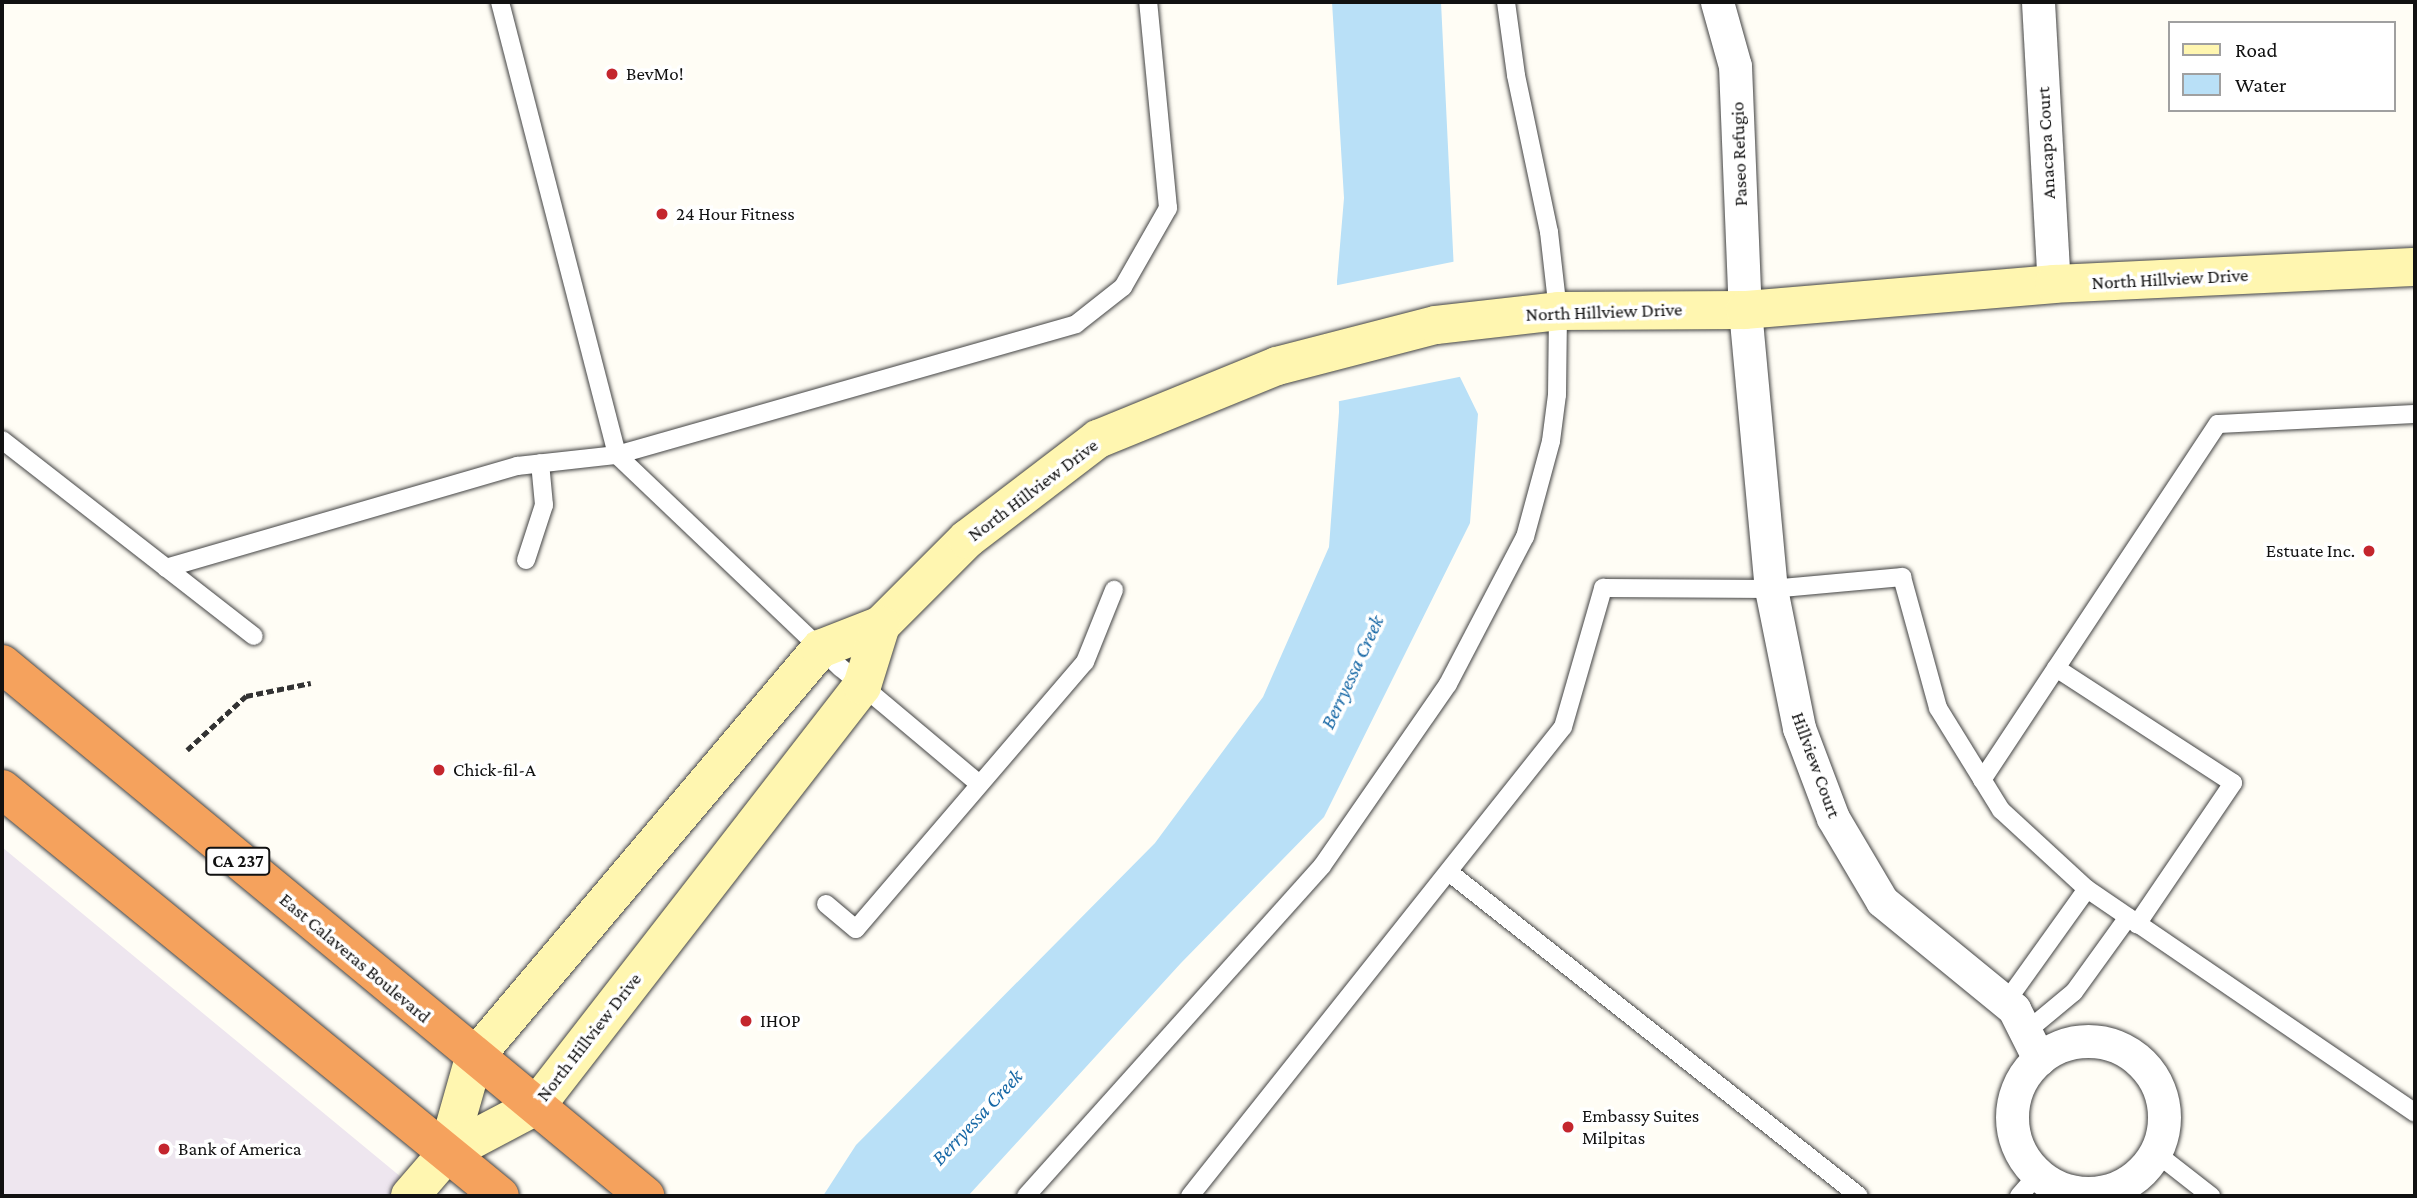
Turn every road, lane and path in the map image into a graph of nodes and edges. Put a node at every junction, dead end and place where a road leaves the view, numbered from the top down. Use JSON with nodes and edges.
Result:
{"nodes":[{"id":1,"x":500,"y":2,"type":"edge"},
{"id":2,"x":1148,"y":2,"type":"edge"},
{"id":3,"x":1506,"y":2,"type":"edge"},
{"id":4,"x":1717,"y":2,"type":"edge"},
{"id":5,"x":2038,"y":2,"type":"edge"},
{"id":6,"x":2415,"y":267,"type":"edge"},
{"id":7,"x":2054,"y":284,"type":"junction"},
{"id":8,"x":1745,"y":310,"type":"junction"},
{"id":9,"x":1558,"y":311,"type":"junction"},
{"id":10,"x":2415,"y":414,"type":"edge"},
{"id":11,"x":2,"y":440,"type":"edge"},
{"id":12,"x":617,"y":456,"type":"junction"},
{"id":13,"x":540,"y":463,"type":"junction"},
{"id":14,"x":526,"y":560,"type":"dead end"},
{"id":15,"x":166,"y":568,"type":"junction"},
{"id":16,"x":1771,"y":589,"type":"junction"},
{"id":17,"x":1114,"y":590,"type":"dead end"},
{"id":18,"x":881,"y":625,"type":"junction"},
{"id":19,"x":254,"y":636,"type":"dead end"},
{"id":20,"x":820,"y":649,"type":"junction"},
{"id":21,"x":2,"y":664,"type":"edge"},
{"id":22,"x":2056,"y":668,"type":"junction"},
{"id":23,"x":311,"y":683,"type":"dead end"},
{"id":24,"x":862,"y":686,"type":"junction"},
{"id":25,"x":187,"y":750,"type":"dead end"},
{"id":26,"x":1982,"y":780,"type":"junction"},
{"id":27,"x":979,"y":784,"type":"junction"},
{"id":28,"x":2,"y":789,"type":"edge"},
{"id":29,"x":1450,"y":873,"type":"junction"},
{"id":30,"x":2087,"y":889,"type":"junction"},
{"id":31,"x":826,"y":904,"type":"dead end"},
{"id":32,"x":2132,"y":921,"type":"junction"},
{"id":33,"x":2006,"y":1002,"type":"junction"},
{"id":34,"x":2033,"y":1045,"type":"junction"},
{"id":35,"x":474,"y":1058,"type":"junction"},
{"id":36,"x":536,"y":1106,"type":"junction"},
{"id":37,"x":2415,"y":1113,"type":"edge"},
{"id":38,"x":447,"y":1153,"type":"junction"},
{"id":39,"x":2156,"y":1153,"type":"junction"},
{"id":40,"x":2028,"y":1185,"type":"edge"},
{"id":41,"x":410,"y":1196,"type":"edge"},
{"id":42,"x":500,"y":1196,"type":"edge"},
{"id":43,"x":645,"y":1196,"type":"edge"},
{"id":44,"x":1026,"y":1196,"type":"edge"},
{"id":45,"x":1190,"y":1196,"type":"edge"},
{"id":46,"x":1859,"y":1196,"type":"edge"},
{"id":47,"x":2211,"y":1196,"type":"edge"}],
"edges":[{"from":1,"to":12,"type":"lane"},
{"from":2,"to":12,"type":"lane"},
{"from":3,"to":9,"type":"lane"},
{"from":4,"to":8,"type":"street","name":"Paseo Refugio"},
{"from":5,"to":7,"type":"street","name":"Anacapa Court"},
{"from":6,"to":7,"type":"street","name":"North Hillview Drive"},
{"from":7,"to":8,"type":"street","name":"North Hillview Drive"},
{"from":8,"to":9,"type":"street","name":"North Hillview Drive"},
{"from":8,"to":16,"type":"street","name":"Hillview Court"},
{"from":9,"to":18,"type":"street","name":"North Hillview Drive"},
{"from":9,"to":44,"type":"lane"},
{"from":10,"to":22,"type":"lane"},
{"from":11,"to":15,"type":"lane"},
{"from":12,"to":13,"type":"lane"},
{"from":12,"to":20,"type":"lane"},
{"from":13,"to":14,"type":"lane"},
{"from":13,"to":15,"type":"lane"},
{"from":15,"to":19,"type":"lane"},
{"from":16,"to":26,"type":"lane"},
{"from":16,"to":29,"type":"lane"},
{"from":16,"to":33,"type":"street","name":"Hillview Court"},
{"from":17,"to":27,"type":"lane"},
{"from":18,"to":20,"type":"street","name":"North Hillview Drive"},
{"from":18,"to":24,"type":"street","name":"North Hillview Drive"},
{"from":20,"to":24,"type":"lane"},
{"from":20,"to":35,"type":"street","name":"North Hillview Drive"},
{"from":21,"to":35,"type":"highway","name":"East Calaveras Boulevard","number":"CA 237"},
{"from":22,"to":26,"type":"lane"},
{"from":22,"to":32,"type":"lane"},
{"from":23,"to":25,"type":"path"},
{"from":24,"to":27,"type":"lane"},
{"from":24,"to":36,"type":"street","name":"North Hillview Drive"},
{"from":26,"to":30,"type":"lane"},
{"from":27,"to":31,"type":"lane"},
{"from":28,"to":38,"type":"highway"},
{"from":29,"to":45,"type":"lane"},
{"from":29,"to":46,"type":"lane"},
{"from":30,"to":32,"type":"lane"},
{"from":30,"to":33,"type":"lane"},
{"from":32,"to":34,"type":"lane"},
{"from":32,"to":37,"type":"lane"},
{"from":33,"to":34,"type":"street","name":"Hillview Court"},
{"from":34,"to":39,"type":"street"},
{"from":34,"to":40,"type":"street"},
{"from":35,"to":36,"type":"highway","name":"East Calaveras Boulevard","number":"CA 237"},
{"from":35,"to":38,"type":"street","name":"North Hillview Drive"},
{"from":36,"to":38,"type":"street","name":"North Hillview Drive"},
{"from":36,"to":43,"type":"highway","name":"East Calaveras Boulevard","number":"CA 237"},
{"from":38,"to":41,"type":"street"},
{"from":38,"to":42,"type":"highway"},
{"from":39,"to":40,"type":"street"},
{"from":39,"to":47,"type":"lane"}]}
